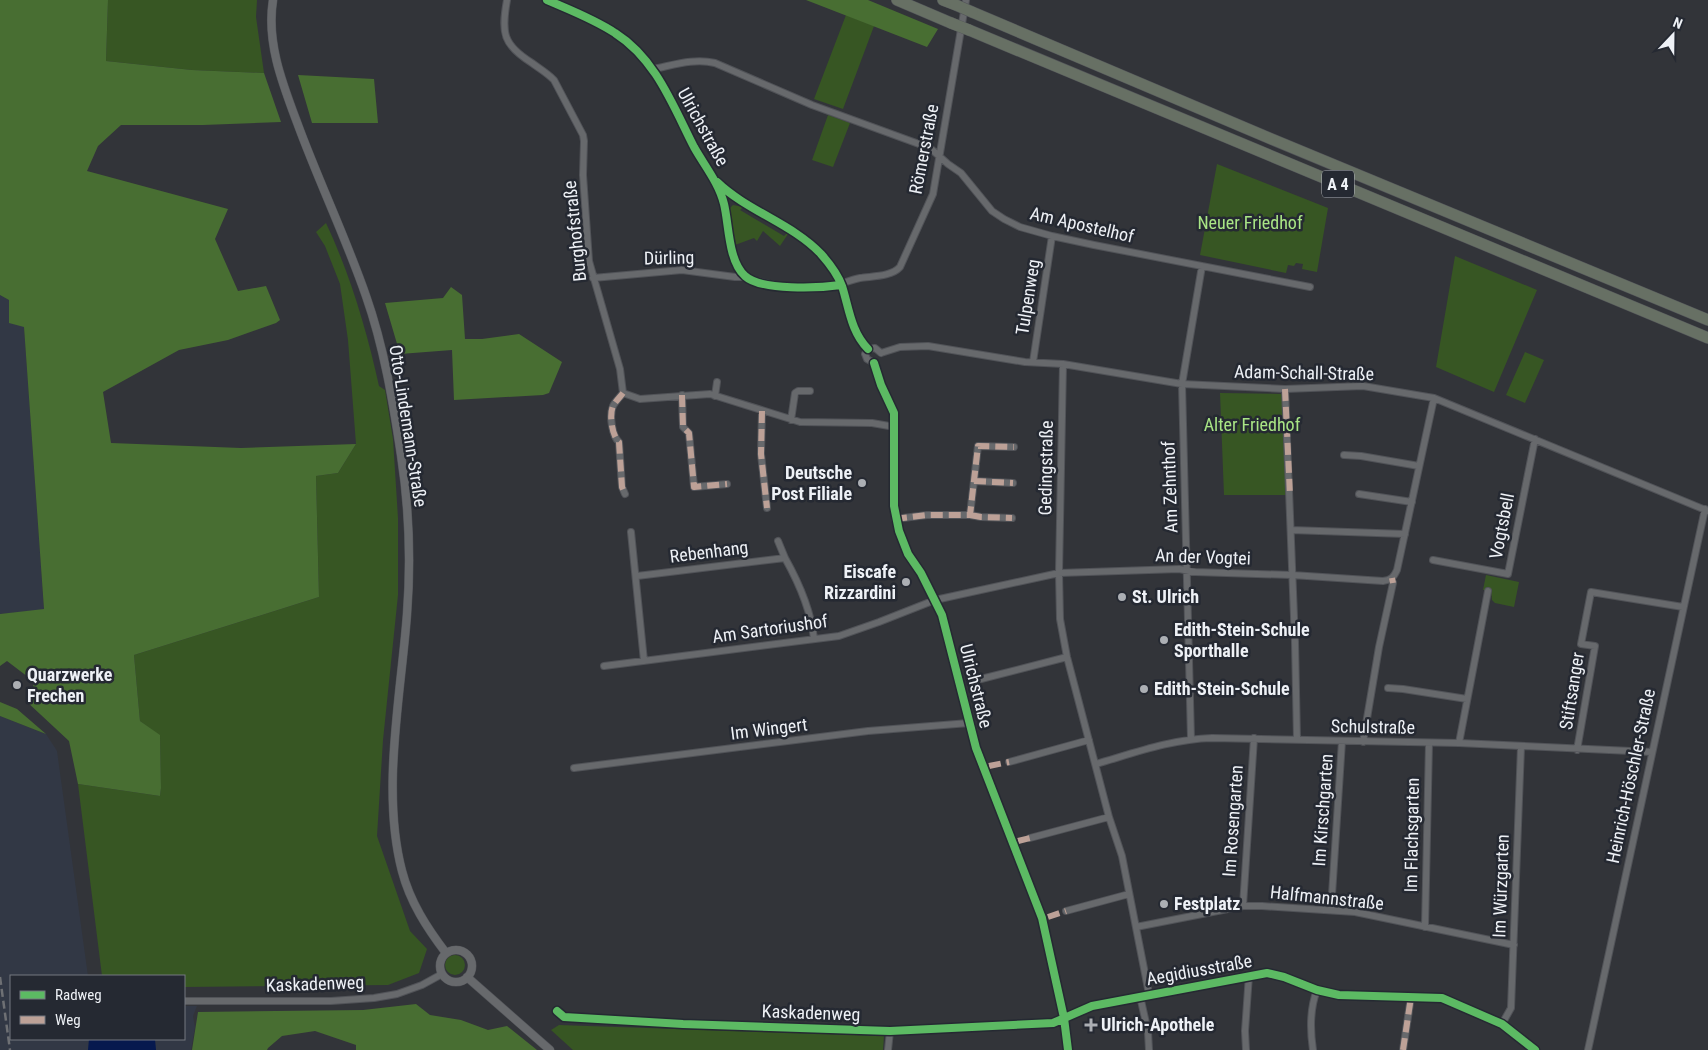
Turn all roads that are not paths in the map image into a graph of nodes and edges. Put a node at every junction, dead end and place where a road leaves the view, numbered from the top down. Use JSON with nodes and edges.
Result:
{"nodes":[{"id":1,"x":273,"y":0,"type":"edge"},
{"id":2,"x":506,"y":0,"type":"edge"},
{"id":3,"x":547,"y":0,"type":"edge"},
{"id":4,"x":897,"y":0,"type":"edge"},
{"id":5,"x":943,"y":0,"type":"edge"},
{"id":6,"x":961,"y":3,"type":"edge"},
{"id":7,"x":653,"y":69,"type":"junction"},
{"id":8,"x":940,"y":156,"type":"junction"},
{"id":9,"x":715,"y":181,"type":"junction"},
{"id":10,"x":737,"y":199,"type":"junction"},
{"id":11,"x":725,"y":210,"type":"junction"},
{"id":12,"x":1052,"y":236,"type":"junction"},
{"id":13,"x":1202,"y":266,"type":"junction"},
{"id":14,"x":746,"y":277,"type":"junction"},
{"id":15,"x":593,"y":278,"type":"junction"},
{"id":16,"x":841,"y":284,"type":"junction"},
{"id":17,"x":1310,"y":287,"type":"dead end"},
{"id":18,"x":1708,"y":320,"type":"edge"},
{"id":19,"x":1708,"y":338,"type":"edge"},
{"id":20,"x":868,"y":349,"type":"junction"},
{"id":21,"x":881,"y":353,"type":"junction"},
{"id":22,"x":1033,"y":362,"type":"junction"},
{"id":23,"x":874,"y":363,"type":"junction"},
{"id":24,"x":1063,"y":364,"type":"junction"},
{"id":25,"x":717,"y":382,"type":"dead end"},
{"id":26,"x":1182,"y":384,"type":"junction"},
{"id":27,"x":1285,"y":389,"type":"junction"},
{"id":28,"x":810,"y":391,"type":"dead end"},
{"id":29,"x":623,"y":393,"type":"junction"},
{"id":30,"x":682,"y":395,"type":"junction"},
{"id":31,"x":715,"y":396,"type":"junction"},
{"id":32,"x":1434,"y":398,"type":"junction"},
{"id":33,"x":762,"y":411,"type":"junction"},
{"id":34,"x":791,"y":420,"type":"junction"},
{"id":35,"x":894,"y":427,"type":"junction"},
{"id":36,"x":1535,"y":440,"type":"junction"},
{"id":37,"x":1014,"y":446,"type":"dead end"},
{"id":38,"x":1344,"y":455,"type":"dead end"},
{"id":39,"x":1419,"y":466,"type":"junction"},
{"id":40,"x":974,"y":482,"type":"junction"},
{"id":41,"x":1013,"y":483,"type":"dead end"},
{"id":42,"x":727,"y":484,"type":"dead end"},
{"id":43,"x":625,"y":494,"type":"dead end"},
{"id":44,"x":1359,"y":494,"type":"dead end"},
{"id":45,"x":1412,"y":502,"type":"junction"},
{"id":46,"x":767,"y":508,"type":"dead end"},
{"id":47,"x":1706,"y":510,"type":"edge"},
{"id":48,"x":970,"y":515,"type":"junction"},
{"id":49,"x":1012,"y":518,"type":"dead end"},
{"id":50,"x":896,"y":520,"type":"junction"},
{"id":51,"x":1291,"y":530,"type":"junction"},
{"id":52,"x":632,"y":532,"type":"dead end"},
{"id":53,"x":1405,"y":534,"type":"junction"},
{"id":54,"x":778,"y":541,"type":"dead end"},
{"id":55,"x":784,"y":558,"type":"junction"},
{"id":56,"x":1433,"y":560,"type":"dead end"},
{"id":57,"x":1187,"y":571,"type":"junction"},
{"id":58,"x":1058,"y":573,"type":"junction"},
{"id":59,"x":1292,"y":575,"type":"junction"},
{"id":60,"x":637,"y":576,"type":"junction"},
{"id":61,"x":1393,"y":583,"type":"dead end"},
{"id":62,"x":1488,"y":591,"type":"dead end"},
{"id":63,"x":935,"y":600,"type":"junction"},
{"id":64,"x":1683,"y":607,"type":"junction"},
{"id":65,"x":814,"y":639,"type":"junction"},
{"id":66,"x":1067,"y":657,"type":"junction"},
{"id":67,"x":644,"y":661,"type":"junction"},
{"id":68,"x":604,"y":666,"type":"dead end"},
{"id":69,"x":981,"y":679,"type":"dead end"},
{"id":70,"x":1388,"y":688,"type":"dead end"},
{"id":71,"x":1467,"y":699,"type":"junction"},
{"id":72,"x":969,"y":722,"type":"junction"},
{"id":73,"x":1191,"y":738,"type":"junction"},
{"id":74,"x":1254,"y":738,"type":"junction"},
{"id":75,"x":1089,"y":740,"type":"junction"},
{"id":76,"x":1297,"y":740,"type":"junction"},
{"id":77,"x":1342,"y":741,"type":"junction"},
{"id":78,"x":1363,"y":742,"type":"junction"},
{"id":79,"x":1429,"y":743,"type":"junction"},
{"id":80,"x":1459,"y":744,"type":"junction"},
{"id":81,"x":1521,"y":747,"type":"junction"},
{"id":82,"x":1577,"y":750,"type":"junction"},
{"id":83,"x":1652,"y":752,"type":"junction"},
{"id":84,"x":1009,"y":762,"type":"dead end"},
{"id":85,"x":1096,"y":764,"type":"junction"},
{"id":86,"x":574,"y":768,"type":"dead end"},
{"id":87,"x":1110,"y":817,"type":"junction"},
{"id":88,"x":1030,"y":838,"type":"dead end"},
{"id":89,"x":1129,"y":894,"type":"junction"},
{"id":90,"x":1243,"y":906,"type":"junction"},
{"id":91,"x":1331,"y":910,"type":"junction"},
{"id":92,"x":1066,"y":912,"type":"dead end"},
{"id":93,"x":1136,"y":927,"type":"junction"},
{"id":94,"x":1425,"y":927,"type":"junction"},
{"id":95,"x":1514,"y":945,"type":"junction"},
{"id":96,"x":446,"y":953,"type":"junction"},
{"id":97,"x":442,"y":974,"type":"junction"},
{"id":98,"x":1249,"y":975,"type":"junction"},
{"id":99,"x":466,"y":977,"type":"junction"},
{"id":100,"x":1317,"y":990,"type":"junction"},
{"id":101,"x":1149,"y":994,"type":"junction"},
{"id":102,"x":1140,"y":996,"type":"junction"},
{"id":103,"x":1411,"y":997,"type":"junction"},
{"id":104,"x":185,"y":1001,"type":"edge"},
{"id":105,"x":557,"y":1011,"type":"dead end"},
{"id":106,"x":1064,"y":1018,"type":"junction"},
{"id":107,"x":1502,"y":1024,"type":"junction"},
{"id":108,"x":890,"y":1031,"type":"junction"},
{"id":109,"x":550,"y":1050,"type":"edge"},
{"id":110,"x":888,"y":1050,"type":"edge"},
{"id":111,"x":1068,"y":1050,"type":"edge"},
{"id":112,"x":1149,"y":1050,"type":"edge"},
{"id":113,"x":1246,"y":1050,"type":"edge"},
{"id":114,"x":1313,"y":1050,"type":"edge"},
{"id":115,"x":1403,"y":1050,"type":"edge"},
{"id":116,"x":1535,"y":1050,"type":"edge"},
{"id":117,"x":1588,"y":1050,"type":"edge"}],
"edges":[{"from":1,"to":96,"type":"street","name":"Otto-Lindemann-Straße"},
{"from":2,"to":15,"type":"street","name":"Burghofstraße"},
{"from":3,"to":7,"type":"street","name":"Ulrichstraße"},
{"from":4,"to":19,"type":"highway","number":"A 4","bridge":true},
{"from":5,"to":6,"type":"highway","number":"A 4"},
{"from":6,"to":8,"type":"street","name":"Römerstraße"},
{"from":6,"to":18,"type":"highway","number":"A 4","bridge":true},
{"from":7,"to":8,"type":"street","name":"Am Apostelhof"},
{"from":7,"to":9,"type":"street","name":"Ulrichstraße"},
{"from":8,"to":12,"type":"street","name":"Am Apostelhof"},
{"from":8,"to":16,"type":"street","name":"Römerstraße"},
{"from":9,"to":10,"type":"street"},
{"from":9,"to":11,"type":"street","name":"Ulrichstraße"},
{"from":10,"to":11,"type":"street"},
{"from":10,"to":16,"type":"street"},
{"from":11,"to":14,"type":"street","name":"Ulrichstraße"},
{"from":12,"to":13,"type":"street","name":"Am Apostelhof"},
{"from":12,"to":22,"type":"street","name":"Tulpenweg"},
{"from":13,"to":17,"type":"street","name":"Am Apostelhof"},
{"from":13,"to":26,"type":"street","name":"Am Zehnthof"},
{"from":14,"to":15,"type":"street","name":"Dürling"},
{"from":14,"to":16,"type":"street"},
{"from":15,"to":29,"type":"street","name":"Burghofstraße"},
{"from":16,"to":20,"type":"street"},
{"from":20,"to":21,"type":"street"},
{"from":20,"to":23,"type":"street"},
{"from":21,"to":22,"type":"street","name":"Adam-Schall-Straße"},
{"from":21,"to":23,"type":"street"},
{"from":22,"to":24,"type":"street","name":"Adam-Schall-Straße"},
{"from":23,"to":35,"type":"street","name":"Ulrichstraße"},
{"from":24,"to":26,"type":"street","name":"Adam-Schall-Straße"},
{"from":24,"to":58,"type":"street","name":"Gedingstraße"},
{"from":25,"to":31,"type":"street"},
{"from":26,"to":27,"type":"street","name":"Adam-Schall-Straße"},
{"from":26,"to":57,"type":"street","name":"Am Zehnthof"},
{"from":27,"to":32,"type":"street","name":"Adam-Schall-Straße"},
{"from":27,"to":51,"type":"street"},
{"from":28,"to":34,"type":"street"},
{"from":29,"to":30,"type":"street"},
{"from":29,"to":43,"type":"street"},
{"from":30,"to":31,"type":"street"},
{"from":30,"to":42,"type":"street"},
{"from":31,"to":33,"type":"street"},
{"from":32,"to":36,"type":"street","name":"Adam-Schall-Straße"},
{"from":32,"to":39,"type":"street","name":"An der Vogtei"},
{"from":33,"to":34,"type":"street"},
{"from":33,"to":46,"type":"street"},
{"from":34,"to":35,"type":"street"},
{"from":35,"to":50,"type":"street","name":"Ulrichstraße"},
{"from":36,"to":47,"type":"street","name":"Adam-Schall-Straße"},
{"from":36,"to":56,"type":"street","name":"Vogtsbell"},
{"from":37,"to":40,"type":"street"},
{"from":38,"to":39,"type":"street"},
{"from":39,"to":45,"type":"street","name":"An der Vogtei"},
{"from":40,"to":41,"type":"street"},
{"from":40,"to":48,"type":"street"},
{"from":44,"to":45,"type":"street"},
{"from":45,"to":53,"type":"street","name":"An der Vogtei"},
{"from":47,"to":64,"type":"street","name":"Heinrich-Höschler-Straße"},
{"from":48,"to":49,"type":"street"},
{"from":48,"to":50,"type":"street"},
{"from":50,"to":63,"type":"street","name":"Ulrichstraße"},
{"from":51,"to":53,"type":"street"},
{"from":51,"to":59,"type":"street"},
{"from":52,"to":60,"type":"street"},
{"from":53,"to":59,"type":"street","name":"An der Vogtei"},
{"from":54,"to":55,"type":"street"},
{"from":55,"to":60,"type":"street","name":"Rebenhang"},
{"from":55,"to":65,"type":"street"},
{"from":57,"to":58,"type":"street","name":"An der Vogtei"},
{"from":57,"to":59,"type":"street","name":"An der Vogtei"},
{"from":57,"to":73,"type":"street","name":"Am Zehnthof"},
{"from":58,"to":63,"type":"street","name":"An der Vogtei"},
{"from":58,"to":66,"type":"street","name":"Gedingstraße"},
{"from":59,"to":76,"type":"street"},
{"from":60,"to":67,"type":"street"},
{"from":61,"to":78,"type":"street"},
{"from":62,"to":71,"type":"street"},
{"from":63,"to":65,"type":"street","name":"Am Sartoriushof"},
{"from":63,"to":72,"type":"street","name":"Ulrichstraße"},
{"from":64,"to":82,"type":"street","name":"Stiftsanger"},
{"from":64,"to":83,"type":"street","name":"Heinrich-Höschler-Straße"},
{"from":65,"to":67,"type":"street","name":"Am Sartoriushof"},
{"from":66,"to":69,"type":"street"},
{"from":66,"to":75,"type":"street","name":"Gedingstraße"},
{"from":67,"to":68,"type":"street","name":"Am Sartoriushof"},
{"from":70,"to":71,"type":"street"},
{"from":71,"to":80,"type":"street"},
{"from":72,"to":86,"type":"street","name":"Im Wingert"},
{"from":72,"to":106,"type":"street","name":"Ulrichstraße"},
{"from":73,"to":74,"type":"street","name":"Schulstraße"},
{"from":73,"to":85,"type":"street","name":"Schulstraße"},
{"from":74,"to":76,"type":"street","name":"Schulstraße"},
{"from":74,"to":90,"type":"street","name":"Im Rosengarten"},
{"from":75,"to":84,"type":"street"},
{"from":75,"to":85,"type":"street","name":"Gedingstraße"},
{"from":76,"to":77,"type":"street","name":"Schulstraße"},
{"from":77,"to":78,"type":"street","name":"Schulstraße"},
{"from":77,"to":91,"type":"street","name":"Im Kirschgarten"},
{"from":78,"to":79,"type":"street","name":"Schulstraße"},
{"from":79,"to":80,"type":"street","name":"Schulstraße"},
{"from":79,"to":94,"type":"street","name":"Im Flachsgarten"},
{"from":80,"to":81,"type":"street","name":"Schulstraße"},
{"from":81,"to":82,"type":"street","name":"Schulstraße"},
{"from":81,"to":95,"type":"street","name":"Im Würzgarten"},
{"from":82,"to":83,"type":"street","name":"Schulstraße"},
{"from":83,"to":117,"type":"street","name":"Heinrich-Höschler-Straße"},
{"from":85,"to":87,"type":"street","name":"Gedingstraße"},
{"from":87,"to":88,"type":"street"},
{"from":87,"to":89,"type":"street","name":"Gedingstraße"},
{"from":89,"to":92,"type":"street"},
{"from":89,"to":93,"type":"street","name":"Gedingstraße"},
{"from":90,"to":91,"type":"street","name":"Halfmannstraße"},
{"from":90,"to":93,"type":"street","name":"Halfmannstraße"},
{"from":91,"to":94,"type":"street","name":"Halfmannstraße"},
{"from":93,"to":101,"type":"street","name":"Gedingstraße"},
{"from":94,"to":95,"type":"street","name":"Halfmannstraße"},
{"from":95,"to":107,"type":"street","name":"Im Würzgarten"},
{"from":96,"to":97,"type":"street"},
{"from":96,"to":99,"type":"street"},
{"from":97,"to":99,"type":"street"},
{"from":97,"to":104,"type":"street","name":"Kaskadenweg"},
{"from":98,"to":100,"type":"street","name":"Aegidiusstraße"},
{"from":98,"to":101,"type":"street","name":"Aegidiusstraße"},
{"from":98,"to":113,"type":"street"},
{"from":99,"to":109,"type":"street"},
{"from":100,"to":103,"type":"street","name":"Aegidiusstraße"},
{"from":100,"to":114,"type":"street"},
{"from":101,"to":102,"type":"street","name":"Aegidiusstraße"},
{"from":102,"to":106,"type":"street","name":"Aegidiusstraße"},
{"from":102,"to":112,"type":"street"},
{"from":103,"to":107,"type":"street","name":"Aegidiusstraße"},
{"from":103,"to":115,"type":"street"},
{"from":105,"to":108,"type":"street","name":"Kaskadenweg"},
{"from":106,"to":108,"type":"street","name":"Kaskadenweg"},
{"from":106,"to":111,"type":"street","name":"Ulrichstraße"},
{"from":107,"to":116,"type":"street","name":"Aegidiusstraße"},
{"from":108,"to":110,"type":"street"}]}
